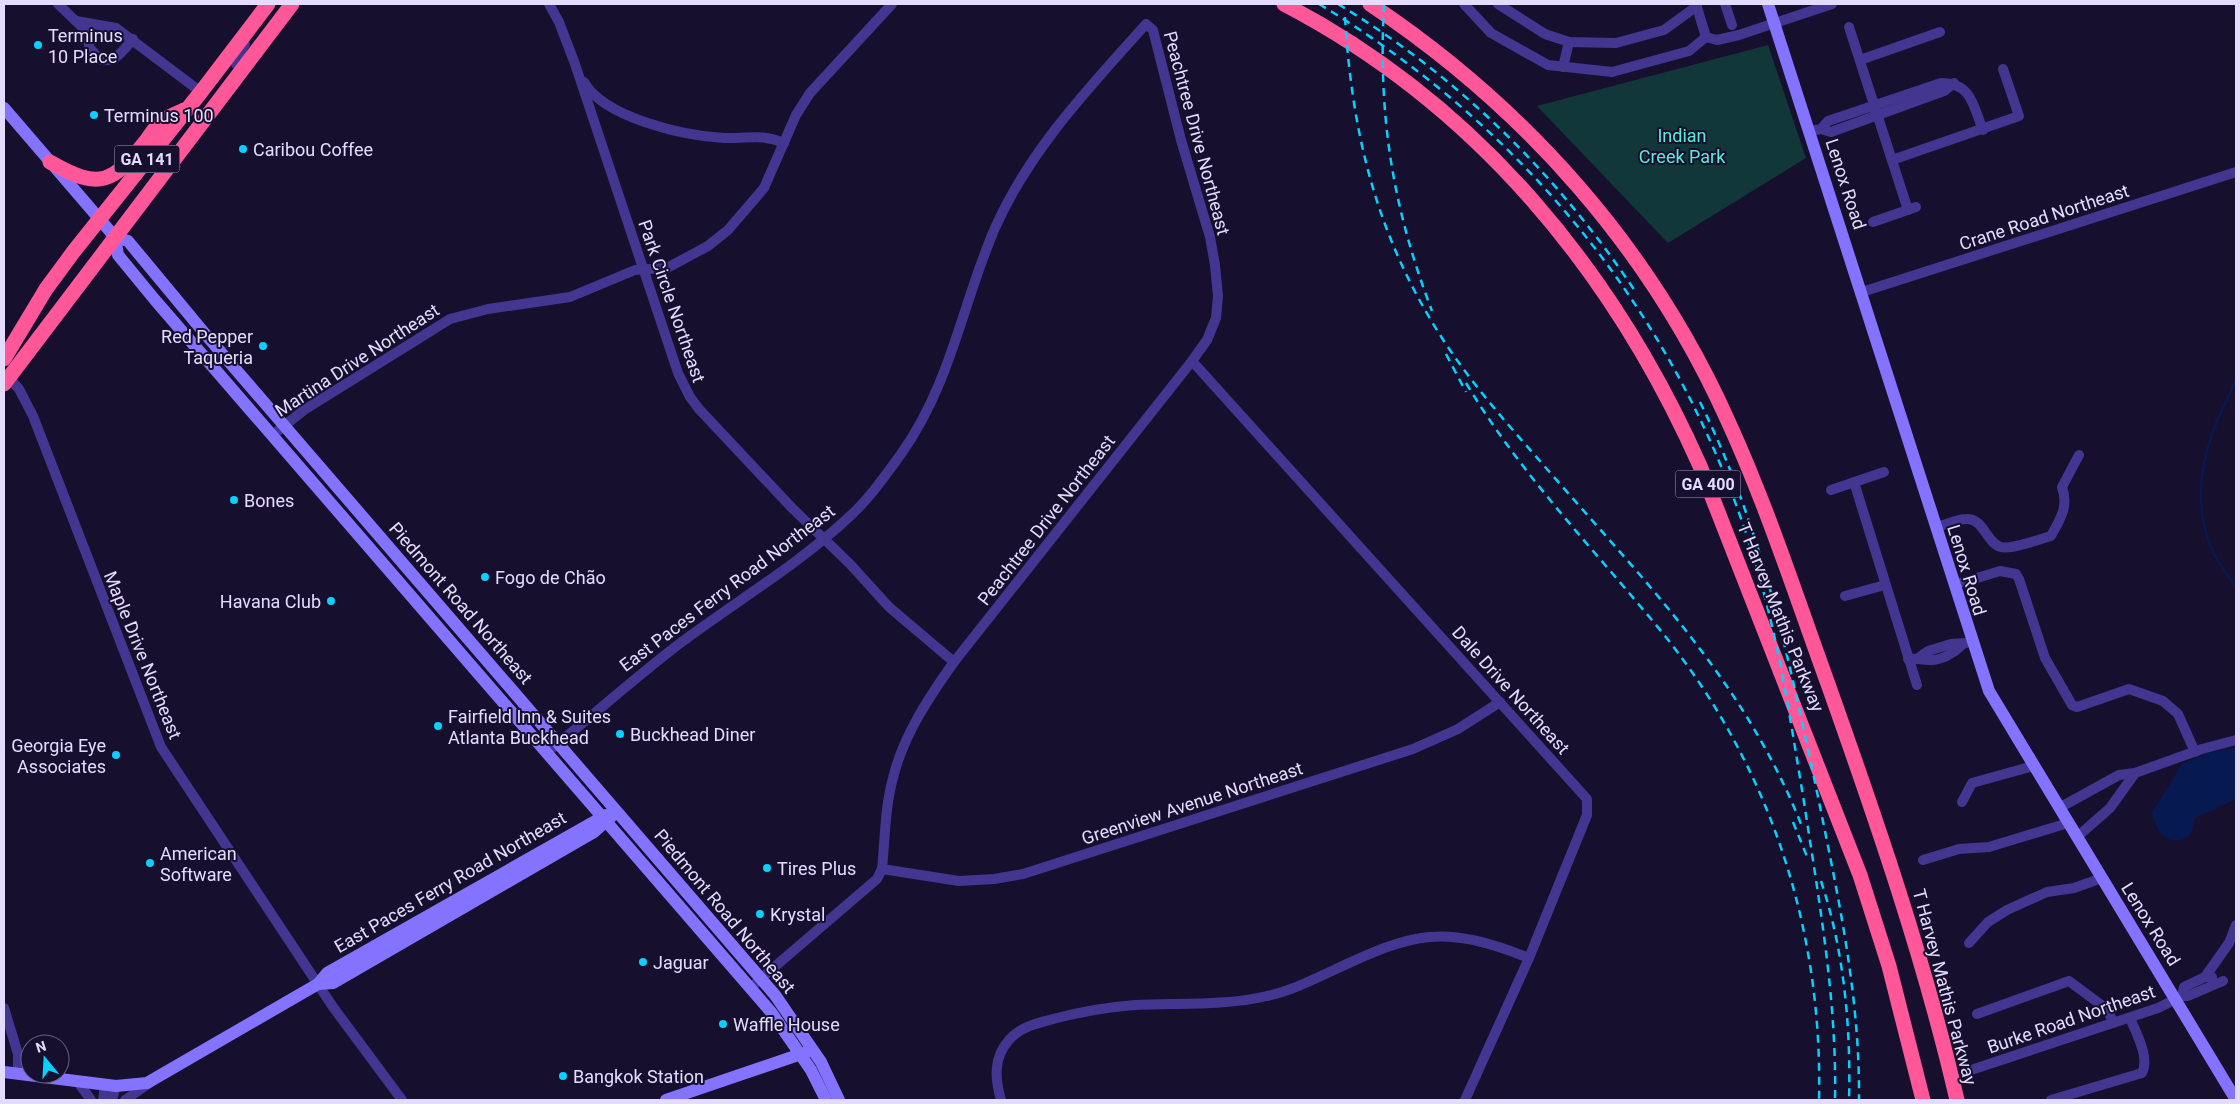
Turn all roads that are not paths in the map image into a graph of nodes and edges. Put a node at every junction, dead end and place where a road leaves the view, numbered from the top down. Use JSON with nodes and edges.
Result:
{"nodes":[{"id":1,"x":58,"y":4,"type":"edge"},
{"id":2,"x":268,"y":4,"type":"edge"},
{"id":3,"x":292,"y":4,"type":"edge"},
{"id":4,"x":549,"y":4,"type":"edge"},
{"id":5,"x":892,"y":4,"type":"edge"},
{"id":6,"x":1284,"y":4,"type":"edge"},
{"id":7,"x":1370,"y":4,"type":"edge"},
{"id":8,"x":1464,"y":4,"type":"edge"},
{"id":9,"x":1498,"y":4,"type":"edge"},
{"id":10,"x":1726,"y":4,"type":"edge"},
{"id":11,"x":1768,"y":4,"type":"edge"},
{"id":12,"x":1832,"y":4,"type":"edge"},
{"id":13,"x":1696,"y":5,"type":"edge"},
{"id":14,"x":76,"y":21,"type":"junction"},
{"id":15,"x":1146,"y":24,"type":"joint"},
{"id":16,"x":1774,"y":24,"type":"junction"},
{"id":17,"x":1732,"y":25,"type":"dead end"},
{"id":18,"x":1849,"y":27,"type":"dead end"},
{"id":19,"x":1940,"y":32,"type":"dead end"},
{"id":20,"x":1706,"y":37,"type":"junction"},
{"id":21,"x":134,"y":39,"type":"junction"},
{"id":22,"x":1569,"y":42,"type":"junction"},
{"id":23,"x":1860,"y":60,"type":"junction"},
{"id":24,"x":575,"y":64,"type":"junction"},
{"id":25,"x":1563,"y":66,"type":"junction"},
{"id":26,"x":242,"y":68,"type":"junction"},
{"id":27,"x":2003,"y":69,"type":"dead end"},
{"id":28,"x":201,"y":92,"type":"junction"},
{"id":29,"x":4,"y":108,"type":"edge"},
{"id":30,"x":188,"y":108,"type":"junction"},
{"id":31,"x":1876,"y":110,"type":"junction"},
{"id":32,"x":1816,"y":130,"type":"junction"},
{"id":33,"x":1983,"y":130,"type":"junction"},
{"id":34,"x":784,"y":143,"type":"junction"},
{"id":35,"x":1892,"y":160,"type":"junction"},
{"id":36,"x":50,"y":162,"type":"junction"},
{"id":37,"x":2236,"y":172,"type":"edge"},
{"id":38,"x":100,"y":218,"type":"junction"},
{"id":39,"x":1873,"y":222,"type":"dead end"},
{"id":40,"x":115,"y":237,"type":"junction"},
{"id":41,"x":643,"y":269,"type":"junction"},
{"id":42,"x":1862,"y":292,"type":"junction"},
{"id":43,"x":4,"y":359,"type":"edge"},
{"id":44,"x":1192,"y":361,"type":"junction"},
{"id":45,"x":6,"y":381,"type":"edge"},
{"id":46,"x":284,"y":425,"type":"junction"},
{"id":47,"x":274,"y":434,"type":"junction"},
{"id":48,"x":2079,"y":455,"type":"dead end"},
{"id":49,"x":1884,"y":472,"type":"dead end"},
{"id":50,"x":1854,"y":482,"type":"junction"},
{"id":51,"x":1831,"y":490,"type":"dead end"},
{"id":52,"x":1936,"y":527,"type":"junction"},
{"id":53,"x":824,"y":539,"type":"junction"},
{"id":54,"x":1885,"y":585,"type":"junction"},
{"id":55,"x":1954,"y":585,"type":"junction"},
{"id":56,"x":1845,"y":596,"type":"dead end"},
{"id":57,"x":1966,"y":643,"type":"junction"},
{"id":58,"x":1913,"y":658,"type":"junction"},
{"id":59,"x":954,"y":662,"type":"junction"},
{"id":60,"x":1917,"y":685,"type":"dead end"},
{"id":61,"x":1500,"y":702,"type":"junction"},
{"id":62,"x":2236,"y":740,"type":"edge"},
{"id":63,"x":558,"y":743,"type":"junction"},
{"id":64,"x":548,"y":752,"type":"junction"},
{"id":65,"x":2195,"y":752,"type":"junction"},
{"id":66,"x":2033,"y":766,"type":"junction"},
{"id":67,"x":2135,"y":773,"type":"junction"},
{"id":68,"x":2112,"y":779,"type":"junction"},
{"id":69,"x":2121,"y":792,"type":"junction"},
{"id":70,"x":1962,"y":802,"type":"dead end"},
{"id":71,"x":2059,"y":808,"type":"junction"},
{"id":72,"x":617,"y":811,"type":"junction"},
{"id":73,"x":605,"y":819,"type":"junction"},
{"id":74,"x":2068,"y":822,"type":"junction"},
{"id":75,"x":2077,"y":837,"type":"junction"},
{"id":76,"x":1923,"y":860,"type":"dead end"},
{"id":77,"x":882,"y":869,"type":"junction"},
{"id":78,"x":2102,"y":878,"type":"junction"},
{"id":79,"x":2236,"y":925,"type":"edge"},
{"id":80,"x":1969,"y":943,"type":"dead end"},
{"id":81,"x":1529,"y":958,"type":"junction"},
{"id":82,"x":761,"y":978,"type":"junction"},
{"id":83,"x":318,"y":984,"type":"junction"},
{"id":84,"x":750,"y":988,"type":"junction"},
{"id":85,"x":2180,"y":997,"type":"junction"},
{"id":86,"x":4,"y":1008,"type":"edge"},
{"id":87,"x":1977,"y":1014,"type":"dead end"},
{"id":88,"x":2130,"y":1018,"type":"junction"},
{"id":89,"x":2113,"y":1023,"type":"junction"},
{"id":90,"x":806,"y":1053,"type":"junction"},
{"id":91,"x":1974,"y":1069,"type":"dead end"},
{"id":92,"x":4,"y":1072,"type":"edge"},
{"id":93,"x":18,"y":1073,"type":"junction"},
{"id":94,"x":155,"y":1079,"type":"junction"},
{"id":95,"x":78,"y":1082,"type":"junction"},
{"id":96,"x":111,"y":1086,"type":"junction"},
{"id":97,"x":91,"y":1100,"type":"edge"},
{"id":98,"x":103,"y":1100,"type":"edge"},
{"id":99,"x":112,"y":1100,"type":"edge"},
{"id":100,"x":125,"y":1100,"type":"edge"},
{"id":101,"x":402,"y":1100,"type":"edge"},
{"id":102,"x":666,"y":1100,"type":"edge"},
{"id":103,"x":826,"y":1100,"type":"edge"},
{"id":104,"x":839,"y":1100,"type":"edge"},
{"id":105,"x":1001,"y":1100,"type":"edge"},
{"id":106,"x":1466,"y":1100,"type":"edge"},
{"id":107,"x":1923,"y":1100,"type":"edge"},
{"id":108,"x":1957,"y":1100,"type":"edge"},
{"id":109,"x":2051,"y":1100,"type":"edge"},
{"id":110,"x":2236,"y":1100,"type":"edge"}],
"edges":[{"from":1,"to":14,"type":"street"},
{"from":2,"to":26,"type":"street"},
{"from":2,"to":28,"type":"highway","number":"GA 141"},
{"from":3,"to":26,"type":"highway","number":"GA 141"},
{"from":4,"to":24,"type":"street","name":"Park Circle Northeast"},
{"from":5,"to":34,"type":"street","name":"Martina Drive Northeast"},
{"from":6,"to":107,"type":"highway","name":"T Harvey Mathis Parkway","number":"GA 400"},
{"from":7,"to":108,"type":"highway","name":"T Harvey Mathis Parkway","number":"GA 400"},
{"from":8,"to":25,"type":"street"},
{"from":9,"to":22,"type":"street"},
{"from":10,"to":17,"type":"street"},
{"from":11,"to":16,"type":"main road","name":"Lenox Road"},
{"from":12,"to":16,"type":"street"},
{"from":13,"to":20,"type":"street"},
{"from":13,"to":22,"type":"street"},
{"from":14,"to":21,"type":"street"},
{"from":14,"to":21,"type":"street"},
{"from":15,"to":44,"type":"street","name":"Peachtree Drive Northeast"},
{"from":15,"to":53,"type":"street","name":"East Paces Ferry Road Northeast"},
{"from":16,"to":20,"type":"street"},
{"from":16,"to":32,"type":"main road","name":"Lenox Road"},
{"from":18,"to":23,"type":"street"},
{"from":19,"to":23,"type":"street"},
{"from":20,"to":25,"type":"street"},
{"from":21,"to":28,"type":"street"},
{"from":22,"to":25,"type":"street"},
{"from":23,"to":31,"type":"street"},
{"from":24,"to":34,"type":"street"},
{"from":24,"to":41,"type":"street","name":"Park Circle Northeast"},
{"from":26,"to":40,"type":"highway","number":"GA 141"},
{"from":27,"to":33,"type":"street"},
{"from":28,"to":30,"type":"highway","number":"GA 141"},
{"from":29,"to":36,"type":"main road","name":"Piedmont Road Northeast"},
{"from":30,"to":36,"type":"highway"},
{"from":30,"to":38,"type":"highway","number":"GA 141"},
{"from":31,"to":32,"type":"street"},
{"from":31,"to":33,"type":"street"},
{"from":31,"to":35,"type":"street"},
{"from":32,"to":42,"type":"main road","name":"Lenox Road"},
{"from":33,"to":35,"type":"street"},
{"from":34,"to":41,"type":"street","name":"Martina Drive Northeast"},
{"from":35,"to":39,"type":"street"},
{"from":36,"to":38,"type":"main road","name":"Piedmont Road Northeast"},
{"from":37,"to":42,"type":"street","name":"Crane Road Northeast"},
{"from":38,"to":40,"type":"main road","name":"Piedmont Road Northeast"},
{"from":38,"to":43,"type":"highway","number":"GA 141"},
{"from":40,"to":45,"type":"highway","number":"GA 141"},
{"from":40,"to":46,"type":"main road","name":"Piedmont Road Northeast"},
{"from":40,"to":47,"type":"main road","name":"Piedmont Road Northeast"},
{"from":41,"to":46,"type":"street","name":"Martina Drive Northeast"},
{"from":41,"to":53,"type":"street","name":"Park Circle Northeast"},
{"from":42,"to":52,"type":"main road","name":"Lenox Road"},
{"from":44,"to":59,"type":"street","name":"Peachtree Drive Northeast"},
{"from":44,"to":61,"type":"street","name":"Dale Drive Northeast"},
{"from":45,"to":83,"type":"street","name":"Maple Drive Northeast"},
{"from":46,"to":47,"type":"street","name":"Martina Drive Northeast"},
{"from":46,"to":63,"type":"main road","name":"Piedmont Road Northeast"},
{"from":47,"to":64,"type":"main road","name":"Piedmont Road Northeast"},
{"from":48,"to":52,"type":"street"},
{"from":49,"to":50,"type":"street"},
{"from":50,"to":51,"type":"street"},
{"from":50,"to":54,"type":"street"},
{"from":52,"to":55,"type":"main road","name":"Lenox Road"},
{"from":53,"to":59,"type":"street","name":"Park Circle Northeast"},
{"from":53,"to":63,"type":"street","name":"East Paces Ferry Road Northeast"},
{"from":54,"to":56,"type":"street"},
{"from":54,"to":58,"type":"street"},
{"from":55,"to":57,"type":"main road","name":"Lenox Road"},
{"from":55,"to":65,"type":"street"},
{"from":57,"to":58,"type":"street"},
{"from":57,"to":66,"type":"main road","name":"Lenox Road"},
{"from":58,"to":60,"type":"street"},
{"from":59,"to":77,"type":"street","name":"Peachtree Drive Northeast"},
{"from":61,"to":77,"type":"street","name":"Greenview Avenue Northeast"},
{"from":61,"to":81,"type":"street","name":"Dale Drive Northeast"},
{"from":62,"to":65,"type":"street"},
{"from":63,"to":64,"type":"street","name":"East Paces Ferry Road Northeast"},
{"from":63,"to":72,"type":"main road","name":"Piedmont Road Northeast"},
{"from":64,"to":73,"type":"main road","name":"Piedmont Road Northeast"},
{"from":65,"to":67,"type":"street"},
{"from":66,"to":70,"type":"street"},
{"from":66,"to":71,"type":"main road","name":"Lenox Road"},
{"from":67,"to":68,"type":"street"},
{"from":67,"to":69,"type":"street"},
{"from":68,"to":69,"type":"street"},
{"from":68,"to":71,"type":"street"},
{"from":69,"to":75,"type":"street"},
{"from":71,"to":74,"type":"main road","name":"Lenox Road"},
{"from":72,"to":73,"type":"main road","name":"East Paces Ferry Road Northeast"},
{"from":72,"to":82,"type":"main road","name":"Piedmont Road Northeast"},
{"from":73,"to":83,"type":"main road","name":"East Paces Ferry Road Northeast"},
{"from":73,"to":84,"type":"main road","name":"Piedmont Road Northeast"},
{"from":74,"to":75,"type":"main road","name":"Lenox Road"},
{"from":74,"to":76,"type":"street"},
{"from":75,"to":78,"type":"main road","name":"Lenox Road"},
{"from":77,"to":82,"type":"street"},
{"from":78,"to":80,"type":"street"},
{"from":78,"to":85,"type":"main road","name":"Lenox Road"},
{"from":79,"to":85,"type":"street","name":"Burke Road Northeast"},
{"from":81,"to":105,"type":"street"},
{"from":81,"to":106,"type":"street","name":"Dale Drive Northeast"},
{"from":82,"to":84,"type":"street"},
{"from":82,"to":90,"type":"main road","name":"Piedmont Road Northeast"},
{"from":83,"to":94,"type":"main road","name":"East Paces Ferry Road Northeast"},
{"from":83,"to":101,"type":"street","name":"Maple Drive Northeast"},
{"from":84,"to":90,"type":"main road","name":"Piedmont Road Northeast"},
{"from":85,"to":88,"type":"street","name":"Burke Road Northeast"},
{"from":85,"to":110,"type":"main road","name":"Lenox Road"},
{"from":86,"to":93,"type":"street"},
{"from":87,"to":89,"type":"street"},
{"from":88,"to":89,"type":"street","name":"Burke Road Northeast"},
{"from":88,"to":109,"type":"street"},
{"from":89,"to":91,"type":"street","name":"Burke Road Northeast"},
{"from":90,"to":102,"type":"main road"},
{"from":90,"to":103,"type":"main road","name":"Piedmont Road Northeast"},
{"from":90,"to":104,"type":"main road","name":"Piedmont Road Northeast"},
{"from":92,"to":93,"type":"main road","name":"East Paces Ferry Road Northeast"},
{"from":93,"to":95,"type":"main road","name":"East Paces Ferry Road Northeast"},
{"from":94,"to":96,"type":"main road","name":"East Paces Ferry Road Northeast"},
{"from":94,"to":100,"type":"street"},
{"from":95,"to":96,"type":"main road","name":"East Paces Ferry Road Northeast"},
{"from":95,"to":97,"type":"street"},
{"from":96,"to":98,"type":"street"},
{"from":96,"to":99,"type":"street"}]}
